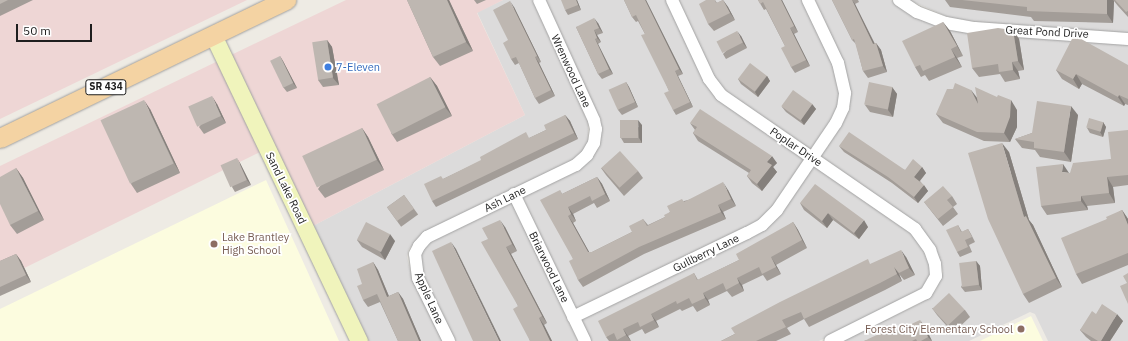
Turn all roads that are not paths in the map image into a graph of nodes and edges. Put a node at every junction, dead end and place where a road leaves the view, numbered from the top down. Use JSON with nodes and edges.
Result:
{"nodes":[{"id":1,"x":286,"y":0,"type":"edge"},
{"id":2,"x":539,"y":0,"type":"edge"},
{"id":3,"x":672,"y":0,"type":"edge"},
{"id":4,"x":808,"y":0,"type":"edge"},
{"id":5,"x":899,"y":0,"type":"edge"},
{"id":6,"x":212,"y":35,"type":"junction"},
{"id":7,"x":1128,"y":39,"type":"edge"},
{"id":8,"x":0,"y":138,"type":"edge"},
{"id":9,"x":594,"y":143,"type":"joint"},
{"id":10,"x":813,"y":158,"type":"junction"},
{"id":11,"x":514,"y":194,"type":"junction"},
{"id":12,"x":415,"y":254,"type":"joint"},
{"id":13,"x":573,"y":316,"type":"junction"},
{"id":14,"x":359,"y":341,"type":"edge"},
{"id":15,"x":449,"y":341,"type":"edge"},
{"id":16,"x":585,"y":341,"type":"edge"},
{"id":17,"x":830,"y":341,"type":"edge"}],
"edges":[{"from":1,"to":6,"type":"main road","number":"SR 434"},
{"from":2,"to":9,"type":"street","name":"Wrenwood Lane"},
{"from":3,"to":10,"type":"street","name":"Poplar Drive"},
{"from":4,"to":10,"type":"street","name":"Gullberry Lane"},
{"from":5,"to":7,"type":"street","name":"Great Pond Drive"},
{"from":6,"to":8,"type":"main road","number":"SR 434"},
{"from":6,"to":14,"type":"street","name":"Sand Lake Road"},
{"from":9,"to":11,"type":"street","name":"Ash Lane"},
{"from":10,"to":13,"type":"street","name":"Gullberry Lane"},
{"from":10,"to":17,"type":"street","name":"Poplar Drive"},
{"from":11,"to":12,"type":"street","name":"Ash Lane"},
{"from":11,"to":13,"type":"street","name":"Briarwood Lane"},
{"from":12,"to":15,"type":"street","name":"Apple Lane"},
{"from":13,"to":16,"type":"street","name":"Briarwood Lane"}]}
